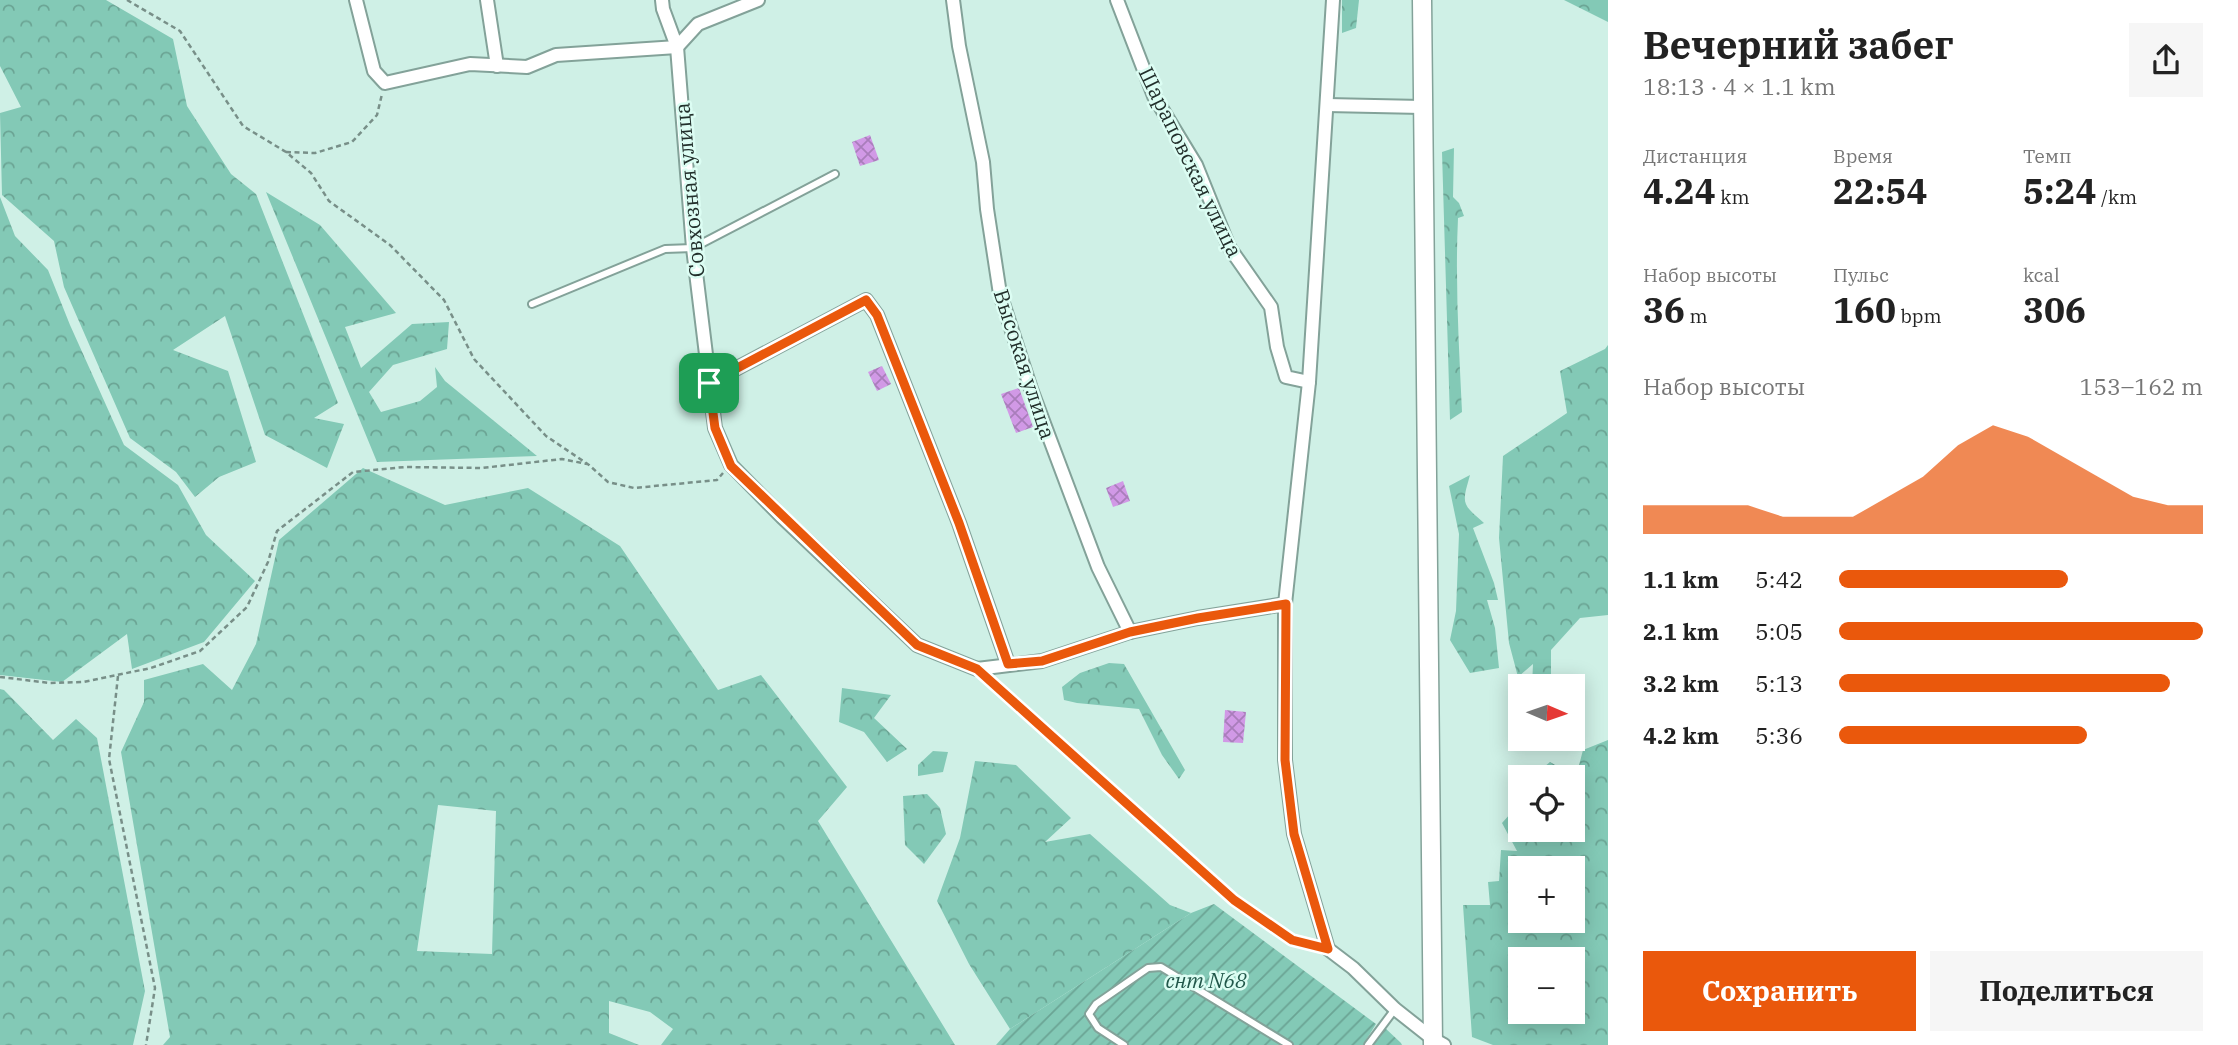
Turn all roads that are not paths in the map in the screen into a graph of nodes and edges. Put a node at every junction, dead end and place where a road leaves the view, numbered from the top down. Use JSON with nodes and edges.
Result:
{"nodes":[{"id":1,"x":356,"y":0,"type":"edge"},
{"id":2,"x":488,"y":0,"type":"edge"},
{"id":3,"x":662,"y":0,"type":"edge"},
{"id":4,"x":758,"y":0,"type":"edge"},
{"id":5,"x":953,"y":0,"type":"edge"},
{"id":6,"x":1117,"y":0,"type":"edge"},
{"id":7,"x":1333,"y":0,"type":"edge"},
{"id":8,"x":1422,"y":0,"type":"edge"},
{"id":9,"x":677,"y":47,"type":"junction"},
{"id":10,"x":497,"y":66,"type":"junction"},
{"id":11,"x":1327,"y":105,"type":"junction"},
{"id":12,"x":1422,"y":107,"type":"junction"},
{"id":13,"x":835,"y":174,"type":"dead end"},
{"id":14,"x":693,"y":248,"type":"junction"},
{"id":15,"x":532,"y":304,"type":"dead end"},
{"id":16,"x":1309,"y":382,"type":"junction"},
{"id":17,"x":709,"y":383,"type":"junction"},
{"id":18,"x":1286,"y":604,"type":"junction"},
{"id":19,"x":1130,"y":632,"type":"junction"},
{"id":20,"x":1008,"y":664,"type":"junction"},
{"id":21,"x":977,"y":669,"type":"junction"},
{"id":22,"x":1328,"y":949,"type":"junction"},
{"id":23,"x":1395,"y":1009,"type":"junction"},
{"id":24,"x":1437,"y":1043,"type":"edge"},
{"id":25,"x":1124,"y":1045,"type":"edge"},
{"id":26,"x":1289,"y":1045,"type":"edge"},
{"id":27,"x":1368,"y":1045,"type":"edge"}],
"edges":[{"from":1,"to":10,"type":"street"},
{"from":2,"to":10,"type":"street"},
{"from":3,"to":9,"type":"street","name":"Совхозная улица"},
{"from":4,"to":9,"type":"street"},
{"from":5,"to":19,"type":"street","name":"Высокая улица"},
{"from":6,"to":16,"type":"street","name":"Шараповская улица"},
{"from":7,"to":11,"type":"street"},
{"from":8,"to":12,"type":"street"},
{"from":9,"to":10,"type":"street"},
{"from":9,"to":14,"type":"street","name":"Совхозная улица"},
{"from":11,"to":12,"type":"street"},
{"from":11,"to":16,"type":"street"},
{"from":12,"to":24,"type":"street"},
{"from":13,"to":14,"type":"lane"},
{"from":14,"to":15,"type":"lane"},
{"from":14,"to":17,"type":"street","name":"Совхозная улица"},
{"from":16,"to":18,"type":"street"},
{"from":17,"to":20,"type":"street"},
{"from":17,"to":21,"type":"street","name":"Совхозная улица"},
{"from":18,"to":19,"type":"street"},
{"from":18,"to":22,"type":"street"},
{"from":19,"to":20,"type":"street"},
{"from":20,"to":21,"type":"street"},
{"from":21,"to":22,"type":"lane"},
{"from":22,"to":23,"type":"street"},
{"from":23,"to":24,"type":"street"},
{"from":23,"to":27,"type":"lane"},
{"from":25,"to":26,"type":"lane"}]}
